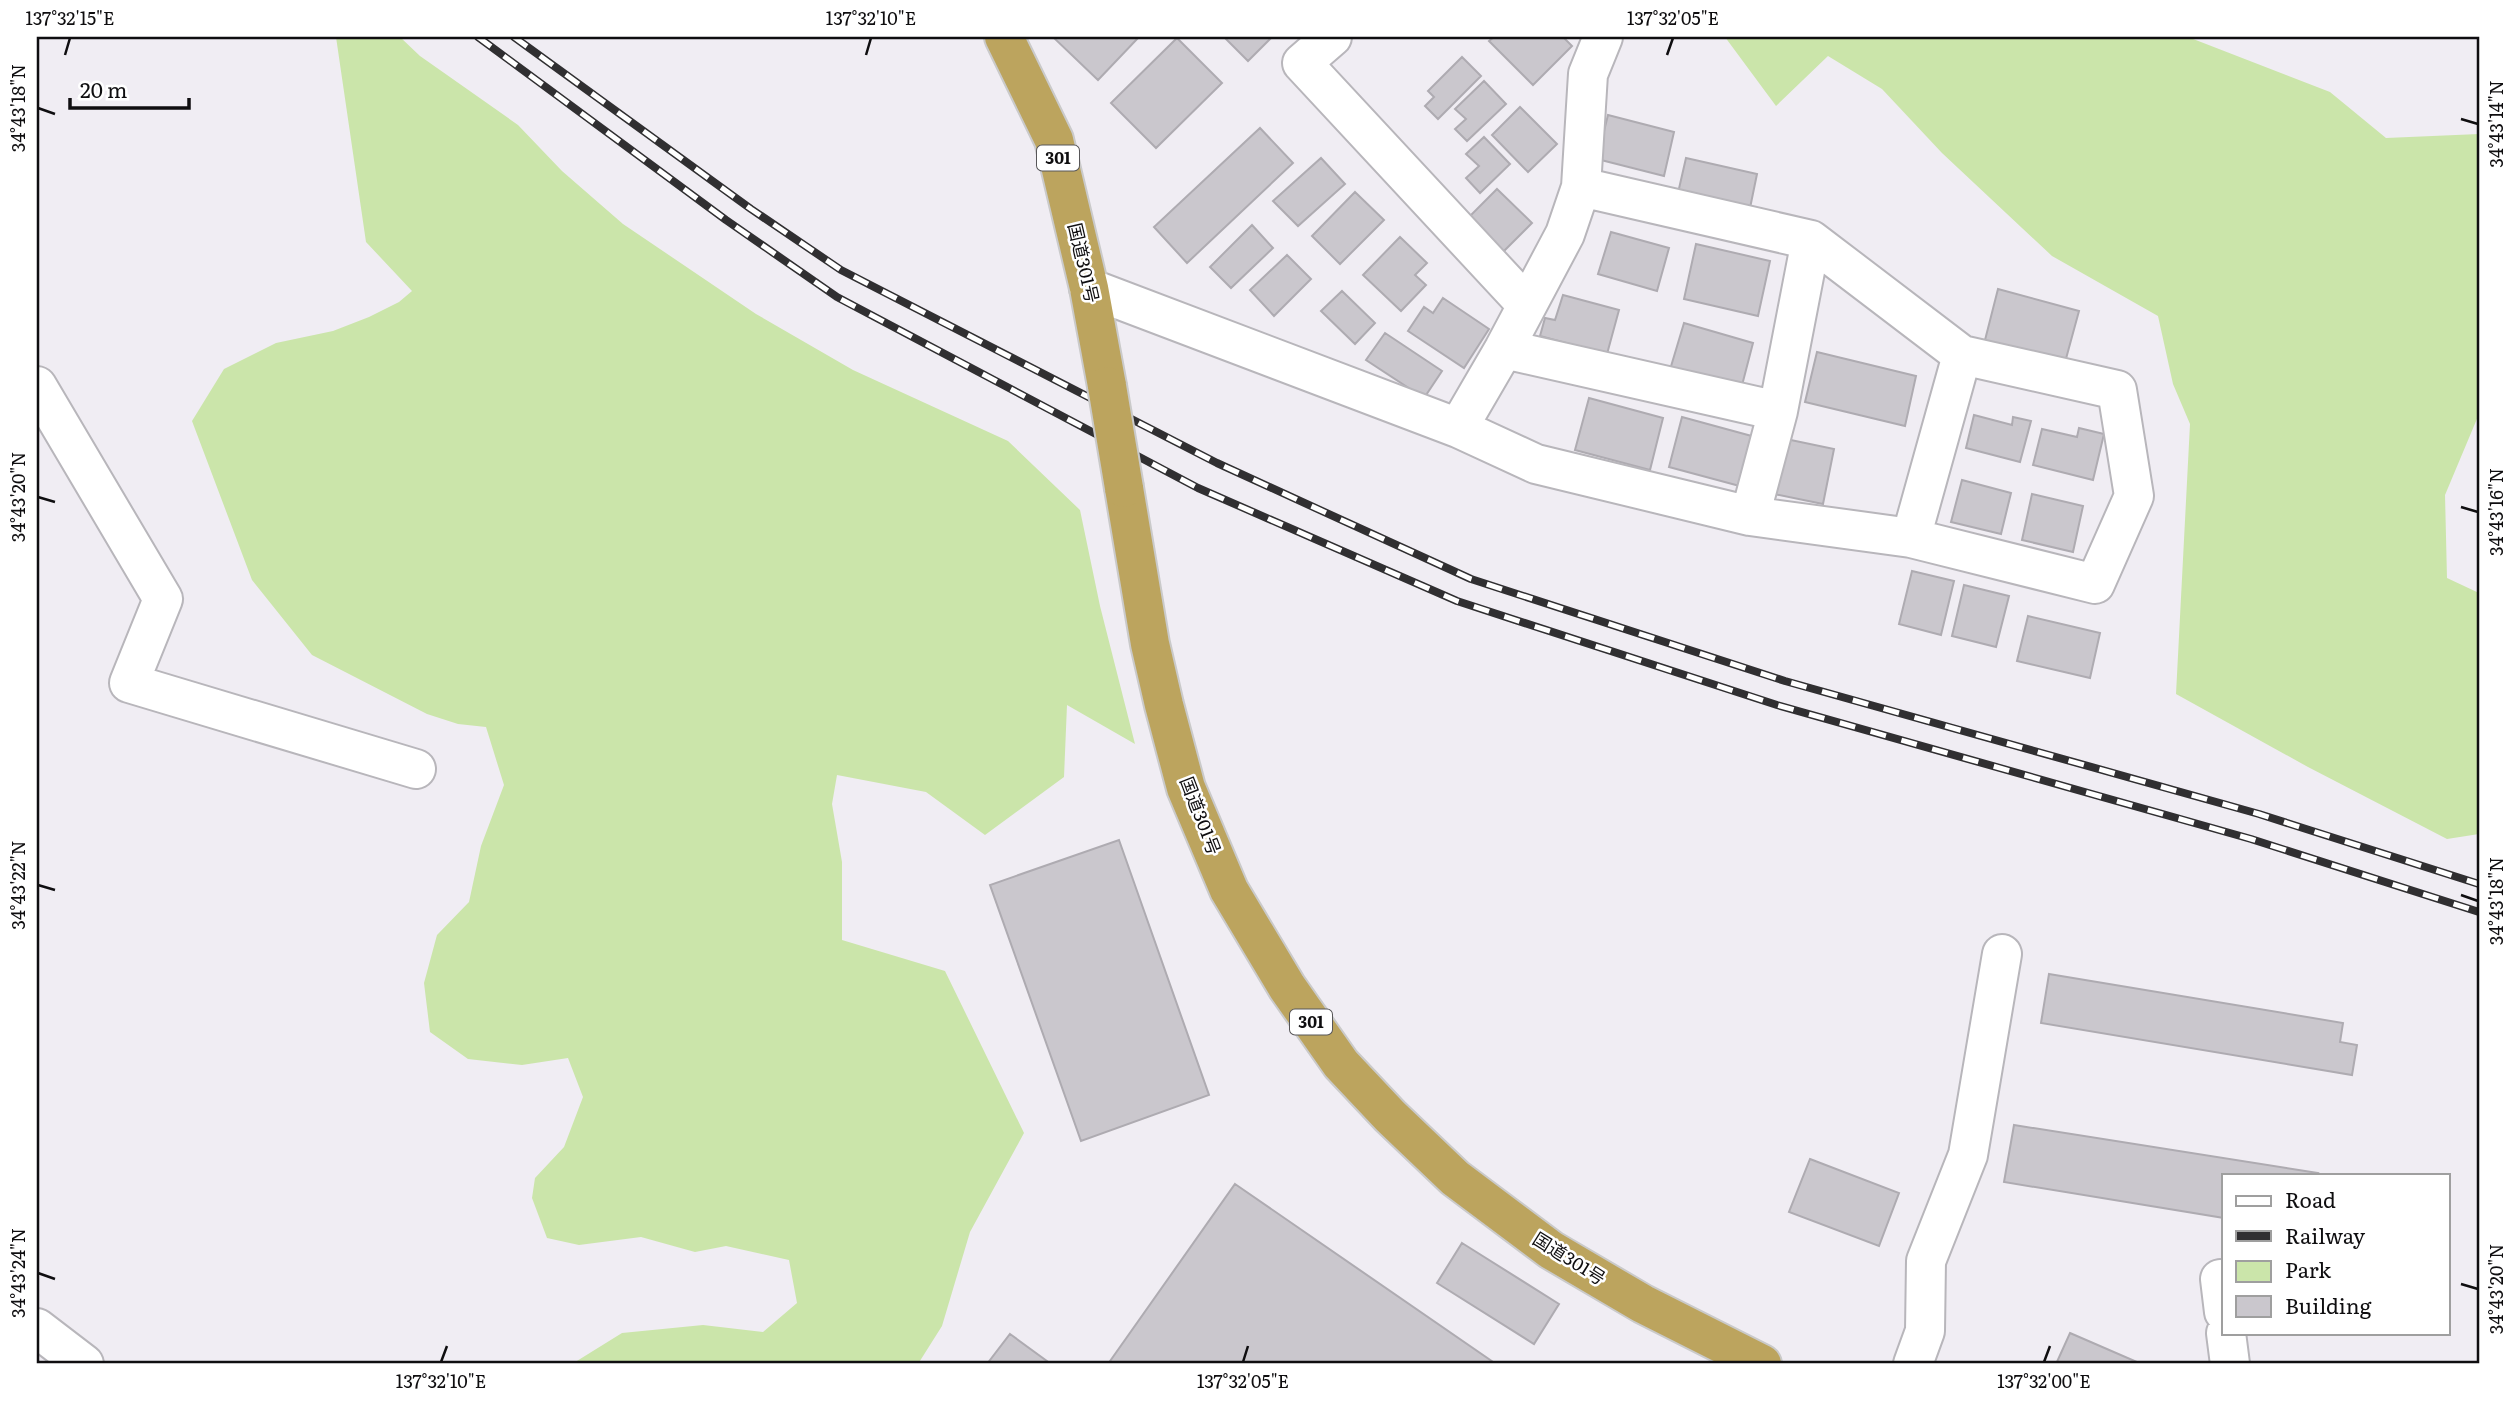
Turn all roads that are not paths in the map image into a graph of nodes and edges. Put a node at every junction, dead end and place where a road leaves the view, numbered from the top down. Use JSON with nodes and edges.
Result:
{"nodes":[{"id":1,"x":1004,"y":37,"type":"edge"},
{"id":2,"x":1332,"y":37,"type":"edge"},
{"id":3,"x":1603,"y":37,"type":"edge"},
{"id":4,"x":1581,"y":187,"type":"junction"},
{"id":5,"x":1811,"y":240,"type":"junction"},
{"id":6,"x":1089,"y":288,"type":"junction"},
{"id":7,"x":1527,"y":305,"type":"junction"},
{"id":8,"x":1504,"y":349,"type":"junction"},
{"id":9,"x":1962,"y":355,"type":"junction"},
{"id":10,"x":37,"y":386,"type":"edge"},
{"id":11,"x":1778,"y":411,"type":"junction"},
{"id":12,"x":1458,"y":428,"type":"junction"},
{"id":13,"x":1750,"y":516,"type":"junction"},
{"id":14,"x":1911,"y":538,"type":"junction"},
{"id":15,"x":416,"y":769,"type":"dead end"},
{"id":16,"x":2002,"y":954,"type":"dead end"},
{"id":17,"x":37,"y":1328,"type":"edge"},
{"id":18,"x":2226,"y":1334,"type":"edge"},
{"id":19,"x":84,"y":1364,"type":"edge"},
{"id":20,"x":1762,"y":1364,"type":"edge"},
{"id":21,"x":1913,"y":1364,"type":"edge"},
{"id":22,"x":2230,"y":1364,"type":"edge"}],
"edges":[{"from":1,"to":6,"type":"highway","name":"国道301号","number":"301"},
{"from":2,"to":7,"type":"street"},
{"from":3,"to":4,"type":"street"},
{"from":4,"to":5,"type":"street"},
{"from":4,"to":7,"type":"street"},
{"from":5,"to":9,"type":"street"},
{"from":5,"to":11,"type":"street"},
{"from":6,"to":12,"type":"street"},
{"from":6,"to":20,"type":"highway","name":"国道301号","number":"301","bridge":true},
{"from":7,"to":8,"type":"street"},
{"from":8,"to":11,"type":"street"},
{"from":8,"to":12,"type":"street"},
{"from":9,"to":14,"type":"street"},
{"from":9,"to":14,"type":"street"},
{"from":10,"to":15,"type":"street"},
{"from":11,"to":13,"type":"street"},
{"from":12,"to":13,"type":"street"},
{"from":13,"to":14,"type":"street"},
{"from":16,"to":21,"type":"street"},
{"from":17,"to":19,"type":"street"},
{"from":18,"to":22,"type":"street"}]}
